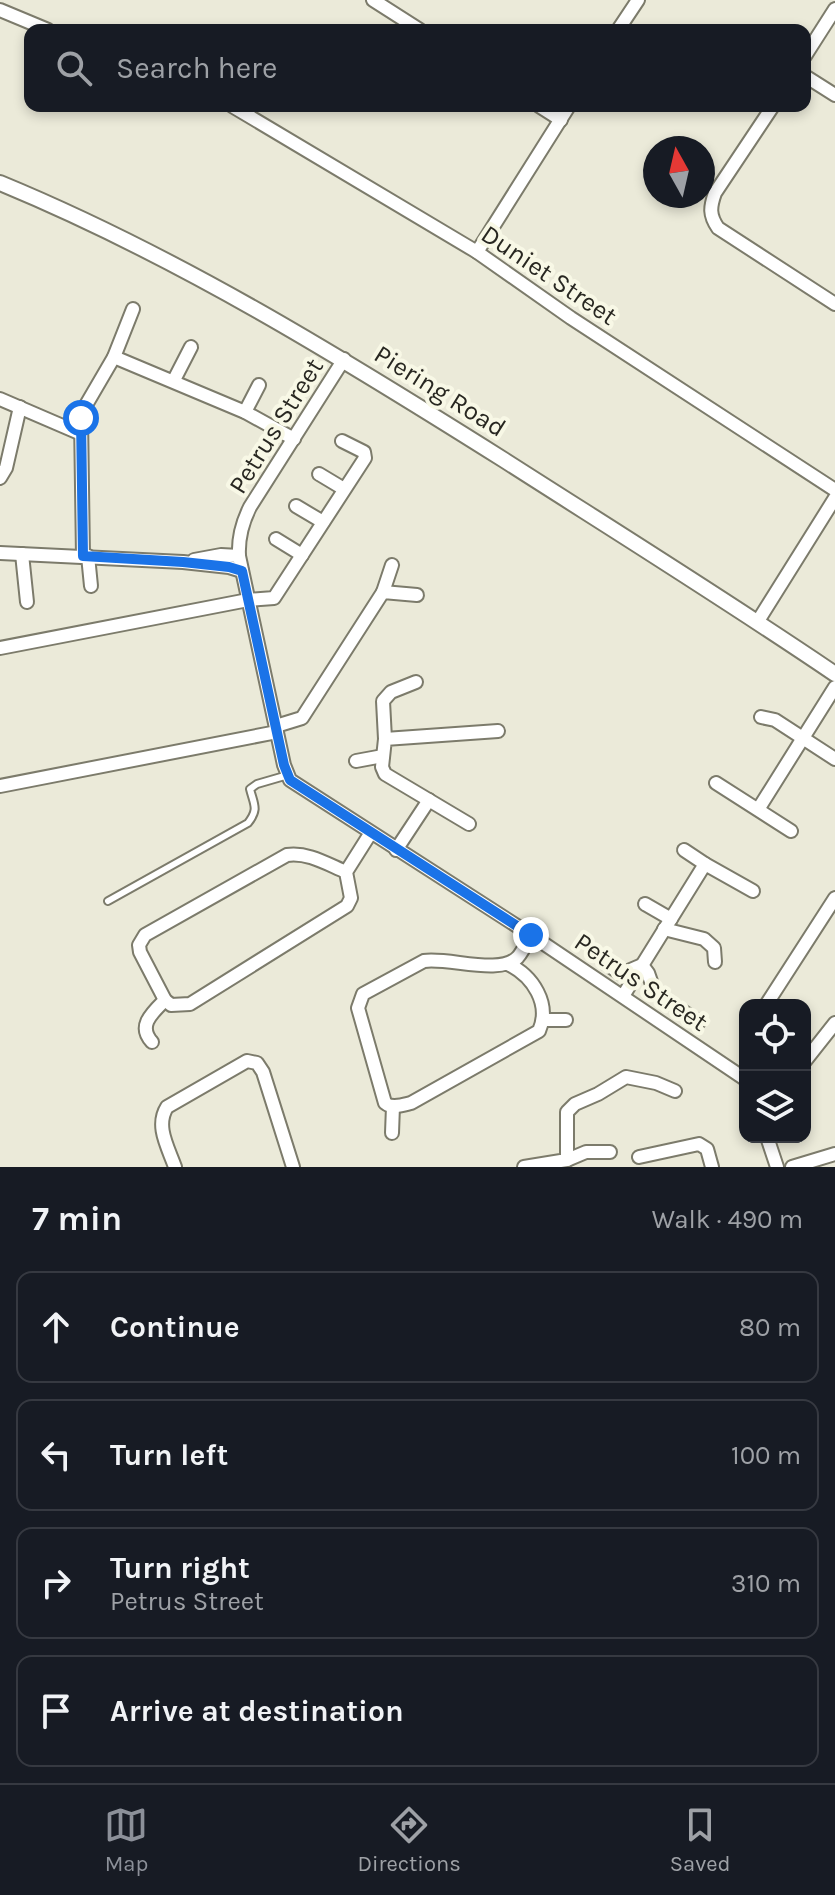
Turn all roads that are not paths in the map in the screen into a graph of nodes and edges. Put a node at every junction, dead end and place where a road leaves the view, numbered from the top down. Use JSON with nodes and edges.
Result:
{"nodes":[{"id":1,"x":373,"y":0,"type":"edge"},
{"id":2,"x":638,"y":0,"type":"edge"},
{"id":3,"x":835,"y":9,"type":"edge"},
{"id":4,"x":0,"y":10,"type":"edge"},
{"id":5,"x":34,"y":24,"type":"edge"},
{"id":6,"x":411,"y":24,"type":"edge"},
{"id":7,"x":622,"y":24,"type":"edge"},
{"id":8,"x":811,"y":47,"type":"edge"},
{"id":9,"x":811,"y":80,"type":"edge"},
{"id":10,"x":835,"y":95,"type":"edge"},
{"id":11,"x":242,"y":112,"type":"edge"},
{"id":12,"x":548,"y":112,"type":"edge"},
{"id":13,"x":566,"y":112,"type":"edge"},
{"id":14,"x":769,"y":112,"type":"edge"},
{"id":15,"x":561,"y":120,"type":"junction"},
{"id":16,"x":0,"y":183,"type":"edge"},
{"id":17,"x":477,"y":252,"type":"junction"},
{"id":18,"x":835,"y":304,"type":"edge"},
{"id":19,"x":133,"y":309,"type":"dead end"},
{"id":20,"x":191,"y":347,"type":"dead end"},
{"id":21,"x":114,"y":357,"type":"junction"},
{"id":22,"x":344,"y":359,"type":"junction"},
{"id":23,"x":174,"y":380,"type":"junction"},
{"id":24,"x":259,"y":385,"type":"dead end"},
{"id":25,"x":0,"y":399,"type":"edge"},
{"id":26,"x":20,"y":407,"type":"junction"},
{"id":27,"x":245,"y":412,"type":"junction"},
{"id":28,"x":79,"y":433,"type":"junction"},
{"id":29,"x":294,"y":439,"type":"junction"},
{"id":30,"x":342,"y":441,"type":"dead end"},
{"id":31,"x":319,"y":474,"type":"dead end"},
{"id":32,"x":0,"y":478,"type":"edge"},
{"id":33,"x":344,"y":489,"type":"junction"},
{"id":34,"x":835,"y":490,"type":"edge"},
{"id":35,"x":835,"y":498,"type":"edge"},
{"id":36,"x":296,"y":506,"type":"dead end"},
{"id":37,"x":323,"y":522,"type":"junction"},
{"id":38,"x":276,"y":539,"type":"dead end"},
{"id":39,"x":0,"y":553,"type":"edge"},
{"id":40,"x":22,"y":554,"type":"junction"},
{"id":41,"x":302,"y":555,"type":"junction"},
{"id":42,"x":85,"y":556,"type":"junction"},
{"id":43,"x":239,"y":556,"type":"junction"},
{"id":44,"x":183,"y":562,"type":"junction"},
{"id":45,"x":392,"y":565,"type":"dead end"},
{"id":46,"x":242,"y":571,"type":"junction"},
{"id":47,"x":91,"y":586,"type":"dead end"},
{"id":48,"x":383,"y":592,"type":"junction"},
{"id":49,"x":417,"y":595,"type":"dead end"},
{"id":50,"x":248,"y":600,"type":"junction"},
{"id":51,"x":27,"y":602,"type":"dead end"},
{"id":52,"x":758,"y":621,"type":"junction"},
{"id":53,"x":0,"y":648,"type":"edge"},
{"id":54,"x":835,"y":674,"type":"edge"},
{"id":55,"x":416,"y":682,"type":"dead end"},
{"id":56,"x":835,"y":687,"type":"edge"},
{"id":57,"x":761,"y":717,"type":"dead end"},
{"id":58,"x":276,"y":729,"type":"junction"},
{"id":59,"x":498,"y":731,"type":"dead end"},
{"id":60,"x":803,"y":738,"type":"junction"},
{"id":61,"x":385,"y":739,"type":"junction"},
{"id":62,"x":383,"y":756,"type":"junction"},
{"id":63,"x":835,"y":759,"type":"edge"},
{"id":64,"x":356,"y":761,"type":"dead end"},
{"id":65,"x":288,"y":775,"type":"junction"},
{"id":66,"x":716,"y":783,"type":"dead end"},
{"id":67,"x":0,"y":786,"type":"edge"},
{"id":68,"x":429,"y":800,"type":"junction"},
{"id":69,"x":759,"y":808,"type":"junction"},
{"id":70,"x":469,"y":824,"type":"dead end"},
{"id":71,"x":791,"y":831,"type":"dead end"},
{"id":72,"x":370,"y":834,"type":"junction"},
{"id":73,"x":396,"y":850,"type":"junction"},
{"id":74,"x":684,"y":850,"type":"dead end"},
{"id":75,"x":705,"y":864,"type":"junction"},
{"id":76,"x":346,"y":872,"type":"junction"},
{"id":77,"x":753,"y":891,"type":"dead end"},
{"id":78,"x":835,"y":898,"type":"edge"},
{"id":79,"x":108,"y":901,"type":"dead end"},
{"id":80,"x":645,"y":904,"type":"dead end"},
{"id":81,"x":667,"y":924,"type":"junction"},
{"id":82,"x":531,"y":935,"type":"junction"},
{"id":83,"x":604,"y":962,"type":"dead end"},
{"id":84,"x":715,"y":962,"type":"dead end"},
{"id":85,"x":508,"y":964,"type":"junction"},
{"id":86,"x":642,"y":965,"type":"junction"},
{"id":87,"x":623,"y":996,"type":"junction"},
{"id":88,"x":770,"y":999,"type":"edge"},
{"id":89,"x":165,"y":1000,"type":"junction"},
{"id":90,"x":543,"y":1020,"type":"junction"},
{"id":91,"x":566,"y":1020,"type":"dead end"},
{"id":92,"x":699,"y":1022,"type":"dead end"},
{"id":93,"x":835,"y":1023,"type":"edge"},
{"id":94,"x":152,"y":1042,"type":"dead end"},
{"id":95,"x":811,"y":1053,"type":"edge"},
{"id":96,"x":739,"y":1075,"type":"edge"},
{"id":97,"x":675,"y":1091,"type":"dead end"},
{"id":98,"x":393,"y":1106,"type":"junction"},
{"id":99,"x":392,"y":1133,"type":"dead end"},
{"id":100,"x":769,"y":1143,"type":"edge"},
{"id":101,"x":610,"y":1152,"type":"dead end"},
{"id":102,"x":835,"y":1154,"type":"edge"},
{"id":103,"x":639,"y":1157,"type":"dead end"},
{"id":104,"x":567,"y":1160,"type":"junction"},
{"id":105,"x":175,"y":1167,"type":"edge"},
{"id":106,"x":293,"y":1167,"type":"edge"},
{"id":107,"x":524,"y":1167,"type":"edge"},
{"id":108,"x":712,"y":1167,"type":"edge"},
{"id":109,"x":777,"y":1167,"type":"edge"},
{"id":110,"x":792,"y":1167,"type":"edge"}],
"edges":[{"from":1,"to":6,"type":"street"},
{"from":2,"to":7,"type":"street"},
{"from":3,"to":8,"type":"street"},
{"from":4,"to":5,"type":"street"},
{"from":9,"to":10,"type":"street"},
{"from":11,"to":17,"type":"street","name":"Duniet Street"},
{"from":12,"to":15,"type":"street"},
{"from":13,"to":15,"type":"street"},
{"from":14,"to":18,"type":"street"},
{"from":15,"to":17,"type":"street"},
{"from":16,"to":22,"type":"street","name":"Piering Road"},
{"from":17,"to":34,"type":"street","name":"Duniet Street"},
{"from":19,"to":21,"type":"street"},
{"from":20,"to":23,"type":"street"},
{"from":21,"to":23,"type":"street"},
{"from":21,"to":28,"type":"street"},
{"from":22,"to":29,"type":"street","name":"Petrus Street"},
{"from":22,"to":52,"type":"street","name":"Piering Road"},
{"from":23,"to":27,"type":"street"},
{"from":24,"to":27,"type":"street"},
{"from":25,"to":26,"type":"street"},
{"from":26,"to":28,"type":"street"},
{"from":26,"to":32,"type":"street"},
{"from":27,"to":29,"type":"street"},
{"from":28,"to":42,"type":"street"},
{"from":29,"to":43,"type":"street","name":"Petrus Street"},
{"from":30,"to":33,"type":"street"},
{"from":31,"to":33,"type":"street"},
{"from":33,"to":37,"type":"street"},
{"from":35,"to":52,"type":"street"},
{"from":36,"to":37,"type":"street"},
{"from":37,"to":41,"type":"street"},
{"from":38,"to":41,"type":"street"},
{"from":39,"to":40,"type":"street"},
{"from":40,"to":42,"type":"street"},
{"from":40,"to":51,"type":"street"},
{"from":41,"to":50,"type":"street"},
{"from":42,"to":44,"type":"street"},
{"from":42,"to":47,"type":"street"},
{"from":43,"to":44,"type":"street"},
{"from":43,"to":46,"type":"street","name":"Petrus Street"},
{"from":44,"to":46,"type":"street"},
{"from":45,"to":48,"type":"street"},
{"from":46,"to":50,"type":"street","name":"Petrus Street"},
{"from":48,"to":49,"type":"street"},
{"from":48,"to":58,"type":"street"},
{"from":50,"to":53,"type":"street"},
{"from":50,"to":58,"type":"street","name":"Petrus Street"},
{"from":52,"to":54,"type":"street","name":"Piering Road"},
{"from":55,"to":61,"type":"street"},
{"from":56,"to":60,"type":"street"},
{"from":57,"to":60,"type":"street"},
{"from":58,"to":65,"type":"street","name":"Petrus Street"},
{"from":58,"to":67,"type":"street"},
{"from":59,"to":61,"type":"street"},
{"from":60,"to":63,"type":"street"},
{"from":60,"to":69,"type":"street"},
{"from":61,"to":62,"type":"street"},
{"from":62,"to":64,"type":"street"},
{"from":62,"to":68,"type":"street"},
{"from":65,"to":72,"type":"street","name":"Petrus Street"},
{"from":65,"to":79,"type":"lane"},
{"from":66,"to":69,"type":"street"},
{"from":68,"to":70,"type":"street"},
{"from":68,"to":73,"type":"street"},
{"from":69,"to":71,"type":"street"},
{"from":72,"to":73,"type":"street","name":"Petrus Street"},
{"from":72,"to":76,"type":"street"},
{"from":73,"to":82,"type":"street","name":"Petrus Street"},
{"from":74,"to":75,"type":"street"},
{"from":75,"to":77,"type":"street"},
{"from":75,"to":81,"type":"street"},
{"from":76,"to":89,"type":"street"},
{"from":76,"to":89,"type":"street"},
{"from":78,"to":88,"type":"street"},
{"from":80,"to":81,"type":"street"},
{"from":81,"to":84,"type":"street"},
{"from":81,"to":86,"type":"street"},
{"from":82,"to":85,"type":"street"},
{"from":82,"to":87,"type":"street","name":"Petrus Street"},
{"from":83,"to":86,"type":"street"},
{"from":85,"to":90,"type":"street"},
{"from":85,"to":98,"type":"street"},
{"from":86,"to":87,"type":"street"},
{"from":86,"to":92,"type":"street"},
{"from":87,"to":96,"type":"street","name":"Petrus Street"},
{"from":89,"to":94,"type":"street"},
{"from":90,"to":91,"type":"street"},
{"from":90,"to":98,"type":"street"},
{"from":93,"to":95,"type":"street"},
{"from":97,"to":104,"type":"street"},
{"from":98,"to":99,"type":"street"},
{"from":100,"to":109,"type":"street"},
{"from":101,"to":104,"type":"street"},
{"from":102,"to":110,"type":"street"},
{"from":103,"to":108,"type":"street"},
{"from":104,"to":107,"type":"street"},
{"from":105,"to":106,"type":"street"}]}
